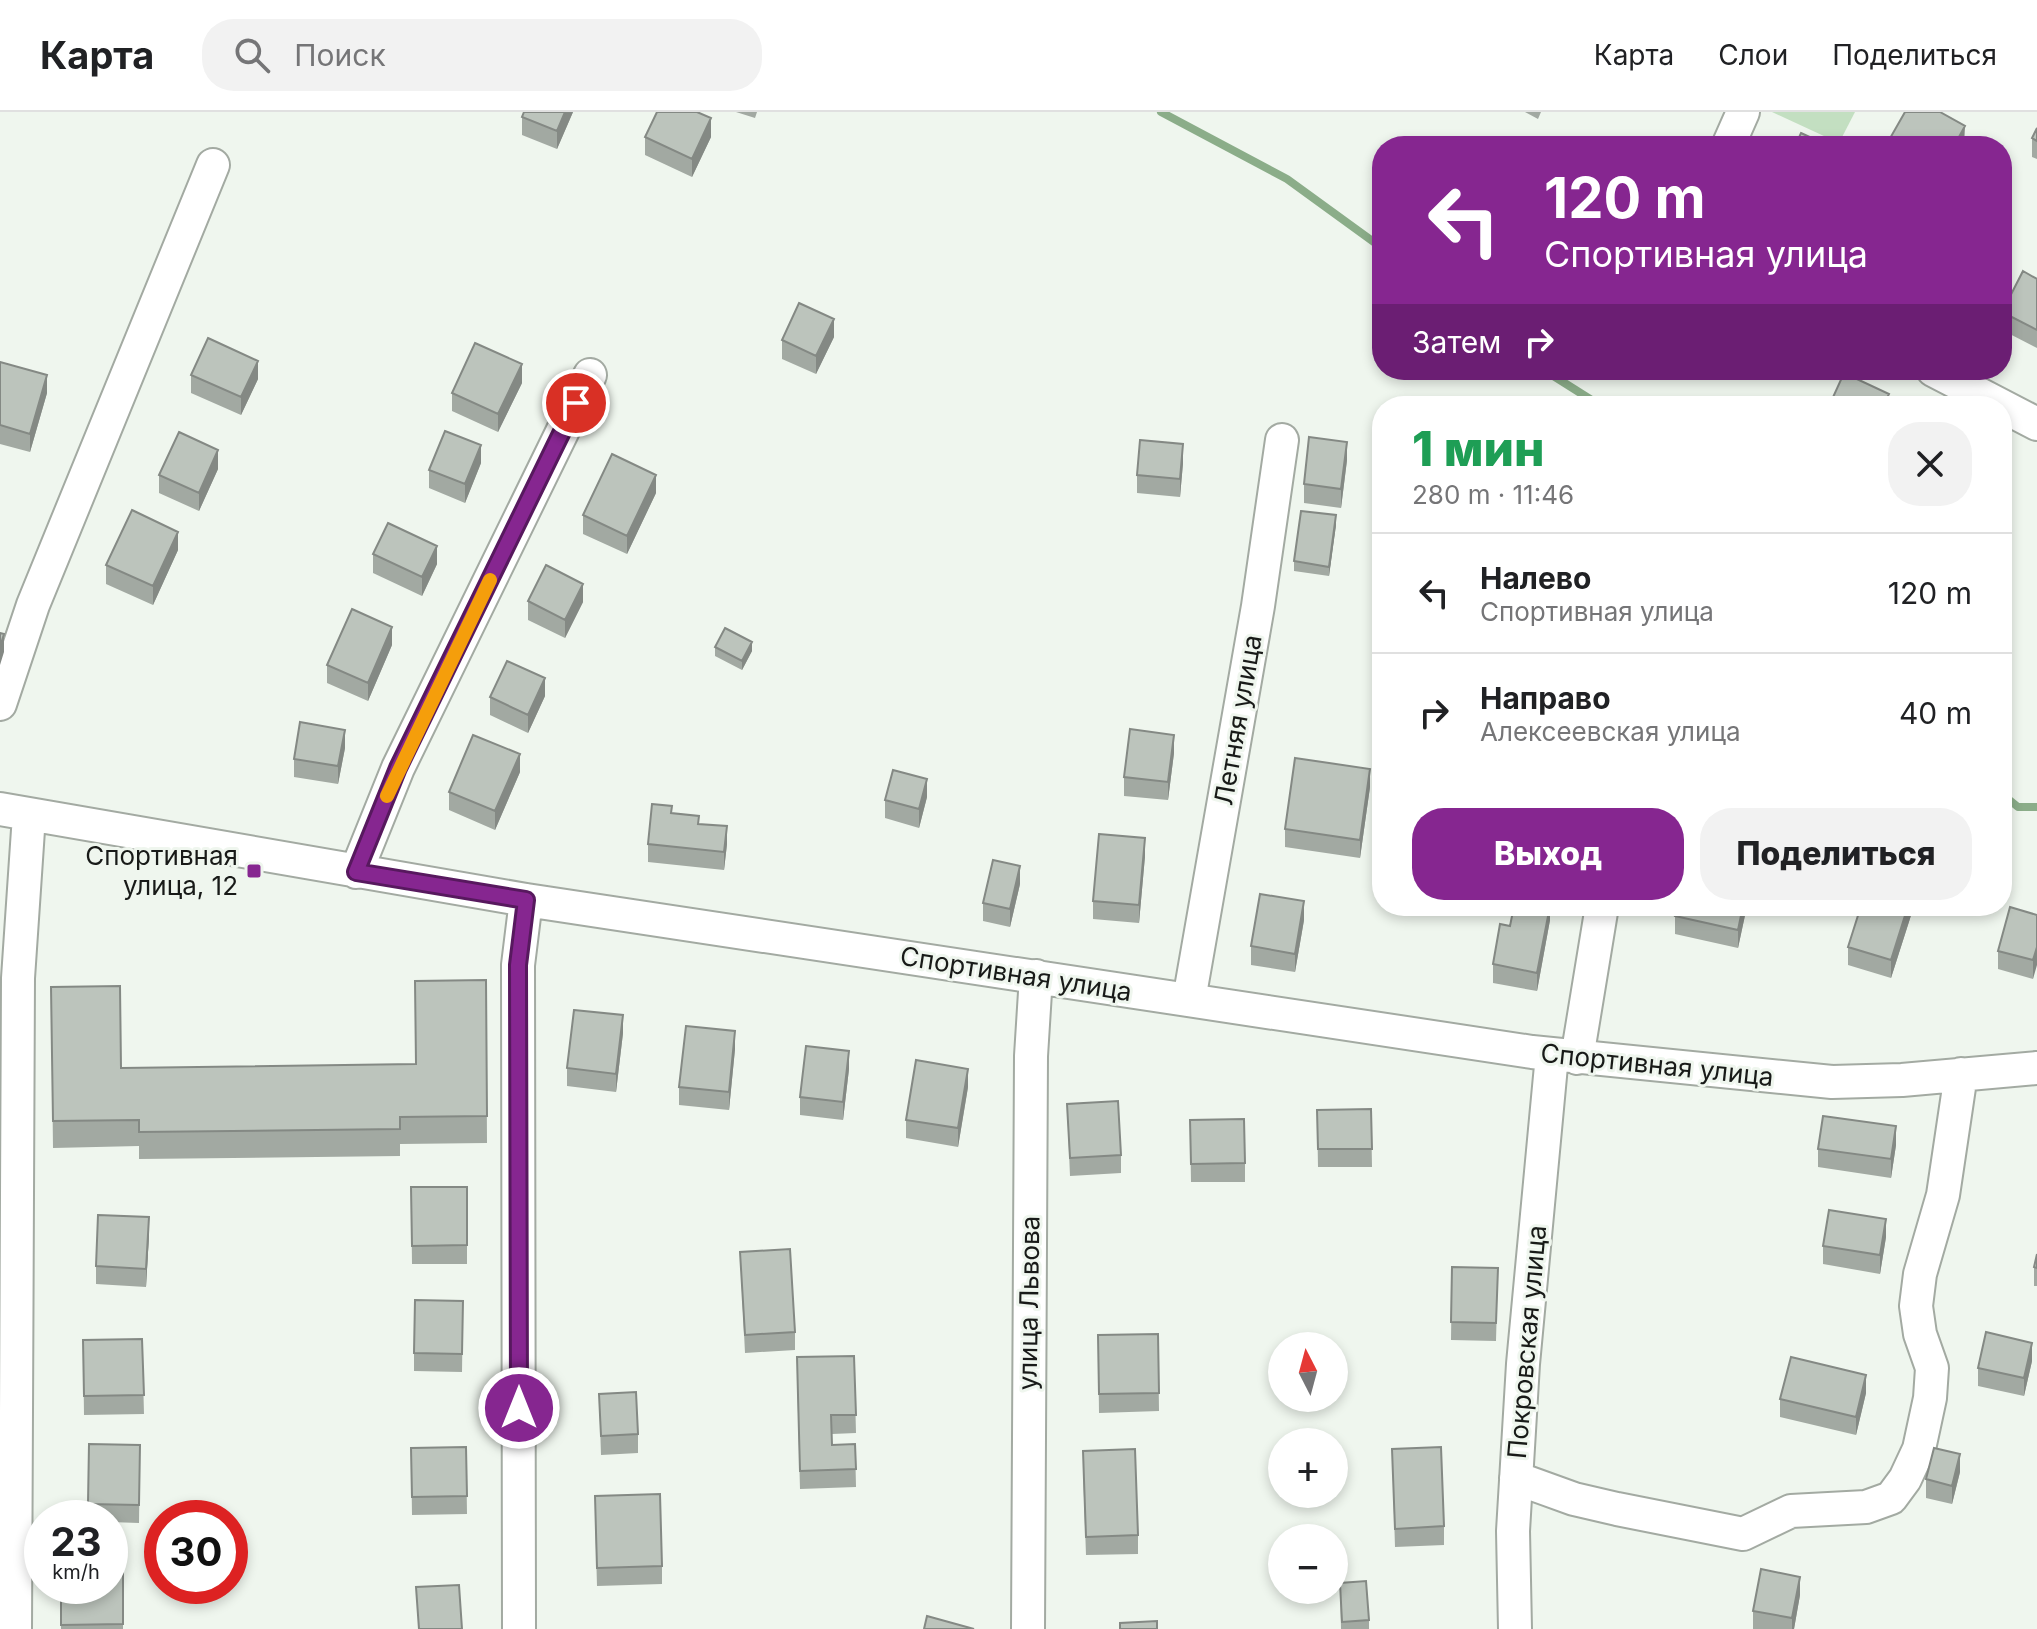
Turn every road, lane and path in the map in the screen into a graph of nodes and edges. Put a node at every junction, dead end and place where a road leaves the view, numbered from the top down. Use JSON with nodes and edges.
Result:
{"nodes":[{"id":1,"x":1743,"y":112,"type":"edge"},
{"id":2,"x":1732,"y":136,"type":"edge"},
{"id":3,"x":213,"y":165,"type":"dead end"},
{"id":4,"x":590,"y":375,"type":"dead end"},
{"id":5,"x":1952,"y":380,"type":"edge"},
{"id":6,"x":1983,"y":396,"type":"edge"},
{"id":7,"x":2012,"y":411,"type":"edge"},
{"id":8,"x":2037,"y":424,"type":"edge"},
{"id":9,"x":1282,"y":440,"type":"dead end"},
{"id":10,"x":0,"y":704,"type":"edge"},
{"id":11,"x":14,"y":812,"type":"edge"},
{"id":12,"x":356,"y":872,"type":"junction"},
{"id":13,"x":526,"y":900,"type":"junction"},
{"id":14,"x":1599,"y":916,"type":"edge"},
{"id":15,"x":1036,"y":976,"type":"junction"},
{"id":16,"x":1189,"y":1000,"type":"junction"},
{"id":17,"x":1564,"y":1056,"type":"junction"},
{"id":18,"x":2037,"y":1068,"type":"edge"},
{"id":19,"x":1961,"y":1074,"type":"junction"},
{"id":20,"x":1516,"y":1478,"type":"junction"},
{"id":21,"x":8,"y":1490,"type":"edge"},
{"id":22,"x":15,"y":1629,"type":"edge"},
{"id":23,"x":519,"y":1629,"type":"edge"},
{"id":24,"x":1028,"y":1629,"type":"edge"},
{"id":25,"x":1515,"y":1629,"type":"edge"}],
"edges":[{"from":1,"to":2,"type":"street"},
{"from":3,"to":10,"type":"street"},
{"from":4,"to":12,"type":"street"},
{"from":5,"to":6,"type":"street"},
{"from":7,"to":8,"type":"street"},
{"from":9,"to":16,"type":"street","name":"Летняя улица"},
{"from":11,"to":12,"type":"street","name":"Спортивная улица"},
{"from":11,"to":21,"type":"street"},
{"from":12,"to":13,"type":"street","name":"Спортивная улица"},
{"from":13,"to":15,"type":"street","name":"Спортивная улица"},
{"from":13,"to":23,"type":"street"},
{"from":14,"to":17,"type":"street","name":"Покровская улица"},
{"from":15,"to":16,"type":"street","name":"Спортивная улица"},
{"from":15,"to":24,"type":"street","name":"улица Львова"},
{"from":16,"to":17,"type":"street","name":"Спортивная улица"},
{"from":17,"to":19,"type":"street","name":"Спортивная улица"},
{"from":17,"to":20,"type":"street","name":"Покровская улица"},
{"from":18,"to":19,"type":"street","name":"Спортивная улица"},
{"from":19,"to":20,"type":"street"},
{"from":20,"to":25,"type":"street","name":"Покровская улица"},
{"from":21,"to":22,"type":"street"}]}
